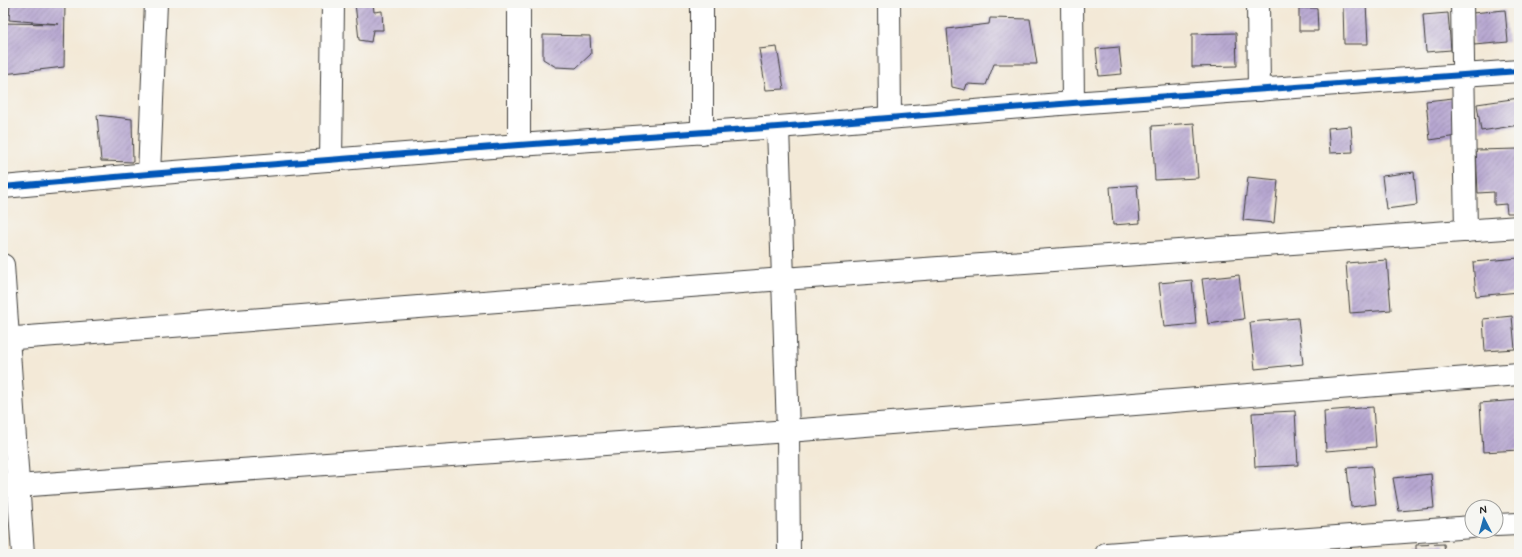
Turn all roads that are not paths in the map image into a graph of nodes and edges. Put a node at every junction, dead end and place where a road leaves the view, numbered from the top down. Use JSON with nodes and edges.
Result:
{"nodes":[{"id":1,"x":156,"y":3,"type":"edge"},
{"id":2,"x":333,"y":3,"type":"edge"},
{"id":3,"x":519,"y":3,"type":"edge"},
{"id":4,"x":702,"y":3,"type":"edge"},
{"id":5,"x":889,"y":3,"type":"edge"},
{"id":6,"x":1072,"y":3,"type":"edge"},
{"id":7,"x":1258,"y":3,"type":"edge"},
{"id":8,"x":1462,"y":3,"type":"edge"},
{"id":9,"x":1519,"y":71,"type":"edge"},
{"id":10,"x":1462,"y":75,"type":"junction"},
{"id":11,"x":1259,"y":90,"type":"junction"},
{"id":12,"x":1073,"y":103,"type":"junction"},
{"id":13,"x":890,"y":117,"type":"junction"},
{"id":14,"x":778,"y":128,"type":"junction"},
{"id":15,"x":702,"y":133,"type":"junction"},
{"id":16,"x":519,"y":145,"type":"junction"},
{"id":17,"x":331,"y":160,"type":"junction"},
{"id":18,"x":149,"y":174,"type":"junction"},
{"id":19,"x":3,"y":188,"type":"edge"},
{"id":20,"x":1519,"y":227,"type":"edge"},
{"id":21,"x":1466,"y":231,"type":"junction"},
{"id":22,"x":3,"y":265,"type":"edge"},
{"id":23,"x":783,"y":279,"type":"junction"},
{"id":24,"x":6,"y":339,"type":"edge"},
{"id":25,"x":1519,"y":374,"type":"edge"},
{"id":26,"x":788,"y":431,"type":"junction"},
{"id":27,"x":10,"y":486,"type":"edge"},
{"id":28,"x":1519,"y":524,"type":"edge"},
{"id":29,"x":1504,"y":525,"type":"edge"},
{"id":30,"x":1464,"y":528,"type":"edge"},
{"id":31,"x":24,"y":554,"type":"edge"},
{"id":32,"x":789,"y":554,"type":"edge"},
{"id":33,"x":1106,"y":554,"type":"edge"}],
"edges":[{"from":1,"to":18,"type":"street"},
{"from":2,"to":17,"type":"street"},
{"from":3,"to":16,"type":"street"},
{"from":4,"to":15,"type":"street"},
{"from":5,"to":13,"type":"street"},
{"from":6,"to":12,"type":"street"},
{"from":7,"to":11,"type":"street"},
{"from":8,"to":10,"type":"street"},
{"from":9,"to":10,"type":"street"},
{"from":10,"to":11,"type":"street"},
{"from":10,"to":21,"type":"street"},
{"from":11,"to":12,"type":"street"},
{"from":12,"to":13,"type":"street"},
{"from":13,"to":14,"type":"street"},
{"from":14,"to":15,"type":"street"},
{"from":14,"to":23,"type":"street"},
{"from":15,"to":16,"type":"street"},
{"from":16,"to":17,"type":"street"},
{"from":17,"to":18,"type":"street"},
{"from":18,"to":19,"type":"street"},
{"from":20,"to":21,"type":"street"},
{"from":21,"to":23,"type":"street"},
{"from":22,"to":24,"type":"street"},
{"from":23,"to":24,"type":"street"},
{"from":23,"to":26,"type":"street"},
{"from":24,"to":27,"type":"street"},
{"from":25,"to":26,"type":"street"},
{"from":26,"to":27,"type":"street"},
{"from":26,"to":32,"type":"street"},
{"from":27,"to":31,"type":"street"},
{"from":28,"to":29,"type":"street"},
{"from":30,"to":33,"type":"street"}]}
